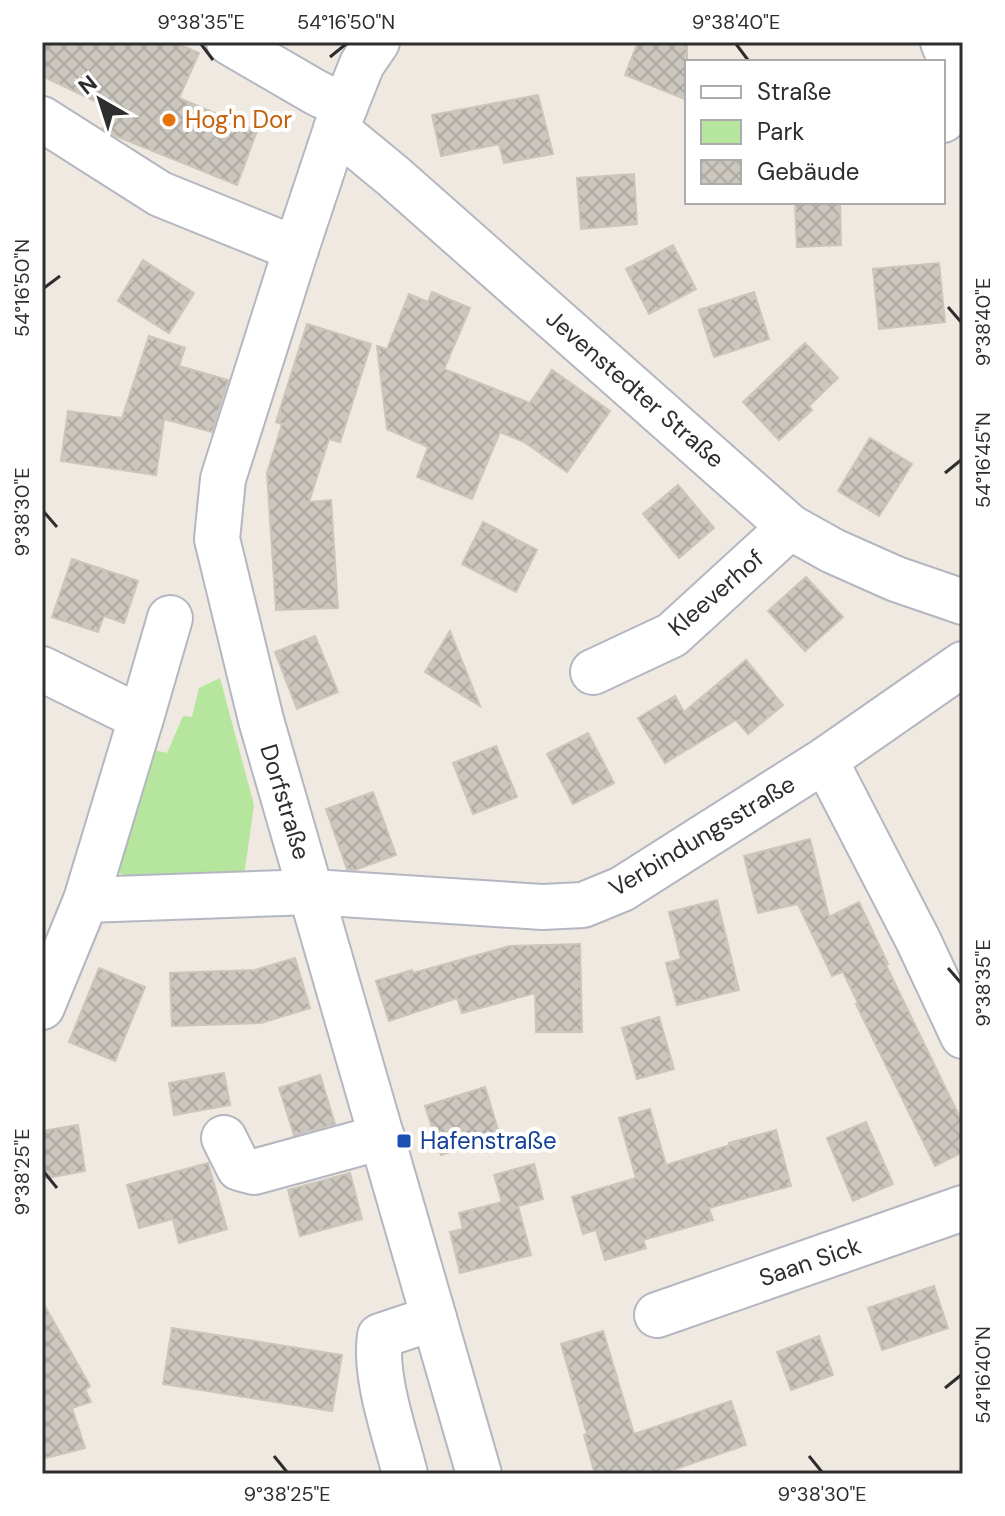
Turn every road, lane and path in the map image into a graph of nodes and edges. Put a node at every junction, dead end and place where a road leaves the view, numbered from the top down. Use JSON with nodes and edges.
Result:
{"nodes":[{"id":1,"x":229,"y":42,"type":"edge"},
{"id":2,"x":377,"y":42,"type":"edge"},
{"id":3,"x":943,"y":42,"type":"edge"},
{"id":4,"x":341,"y":118,"type":"junction"},
{"id":5,"x":945,"y":118,"type":"edge"},
{"id":6,"x":42,"y":119,"type":"edge"},
{"id":7,"x":296,"y":249,"type":"junction"},
{"id":8,"x":790,"y":527,"type":"junction"},
{"id":9,"x":963,"y":602,"type":"edge"},
{"id":10,"x":170,"y":618,"type":"dead end"},
{"id":11,"x":963,"y":664,"type":"edge"},
{"id":12,"x":42,"y":669,"type":"edge"},
{"id":13,"x":593,"y":672,"type":"dead end"},
{"id":14,"x":141,"y":718,"type":"junction"},
{"id":15,"x":825,"y":760,"type":"junction"},
{"id":16,"x":312,"y":892,"type":"junction"},
{"id":17,"x":86,"y":900,"type":"junction"},
{"id":18,"x":42,"y":1007,"type":"edge"},
{"id":19,"x":963,"y":1036,"type":"edge"},
{"id":20,"x":382,"y":1137,"type":"junction"},
{"id":21,"x":224,"y":1138,"type":"dead end"},
{"id":22,"x":963,"y":1208,"type":"edge"},
{"id":23,"x":657,"y":1315,"type":"dead end"},
{"id":24,"x":434,"y":1318,"type":"junction"},
{"id":25,"x":405,"y":1474,"type":"edge"},
{"id":26,"x":479,"y":1474,"type":"edge"}],
"edges":[{"from":1,"to":4,"type":"street"},
{"from":2,"to":4,"type":"street","name":"Dorfstraße"},
{"from":3,"to":5,"type":"street"},
{"from":4,"to":7,"type":"street","name":"Dorfstraße"},
{"from":4,"to":8,"type":"street","name":"Jevenstedter Straße"},
{"from":6,"to":7,"type":"street"},
{"from":7,"to":16,"type":"street","name":"Dorfstraße"},
{"from":8,"to":9,"type":"street","name":"Jevenstedter Straße"},
{"from":8,"to":13,"type":"street","name":"Kleeverhof"},
{"from":10,"to":14,"type":"street"},
{"from":11,"to":15,"type":"street","name":"Verbindungsstraße"},
{"from":12,"to":14,"type":"street"},
{"from":14,"to":17,"type":"street"},
{"from":15,"to":16,"type":"street","name":"Verbindungsstraße"},
{"from":15,"to":19,"type":"street"},
{"from":16,"to":17,"type":"street"},
{"from":16,"to":20,"type":"street","name":"Dorfstraße"},
{"from":17,"to":18,"type":"street"},
{"from":20,"to":21,"type":"street"},
{"from":20,"to":24,"type":"street","name":"Dorfstraße"},
{"from":22,"to":23,"type":"street","name":"Saan Sick"},
{"from":24,"to":25,"type":"street"},
{"from":24,"to":26,"type":"street","name":"Dorfstraße"}]}
